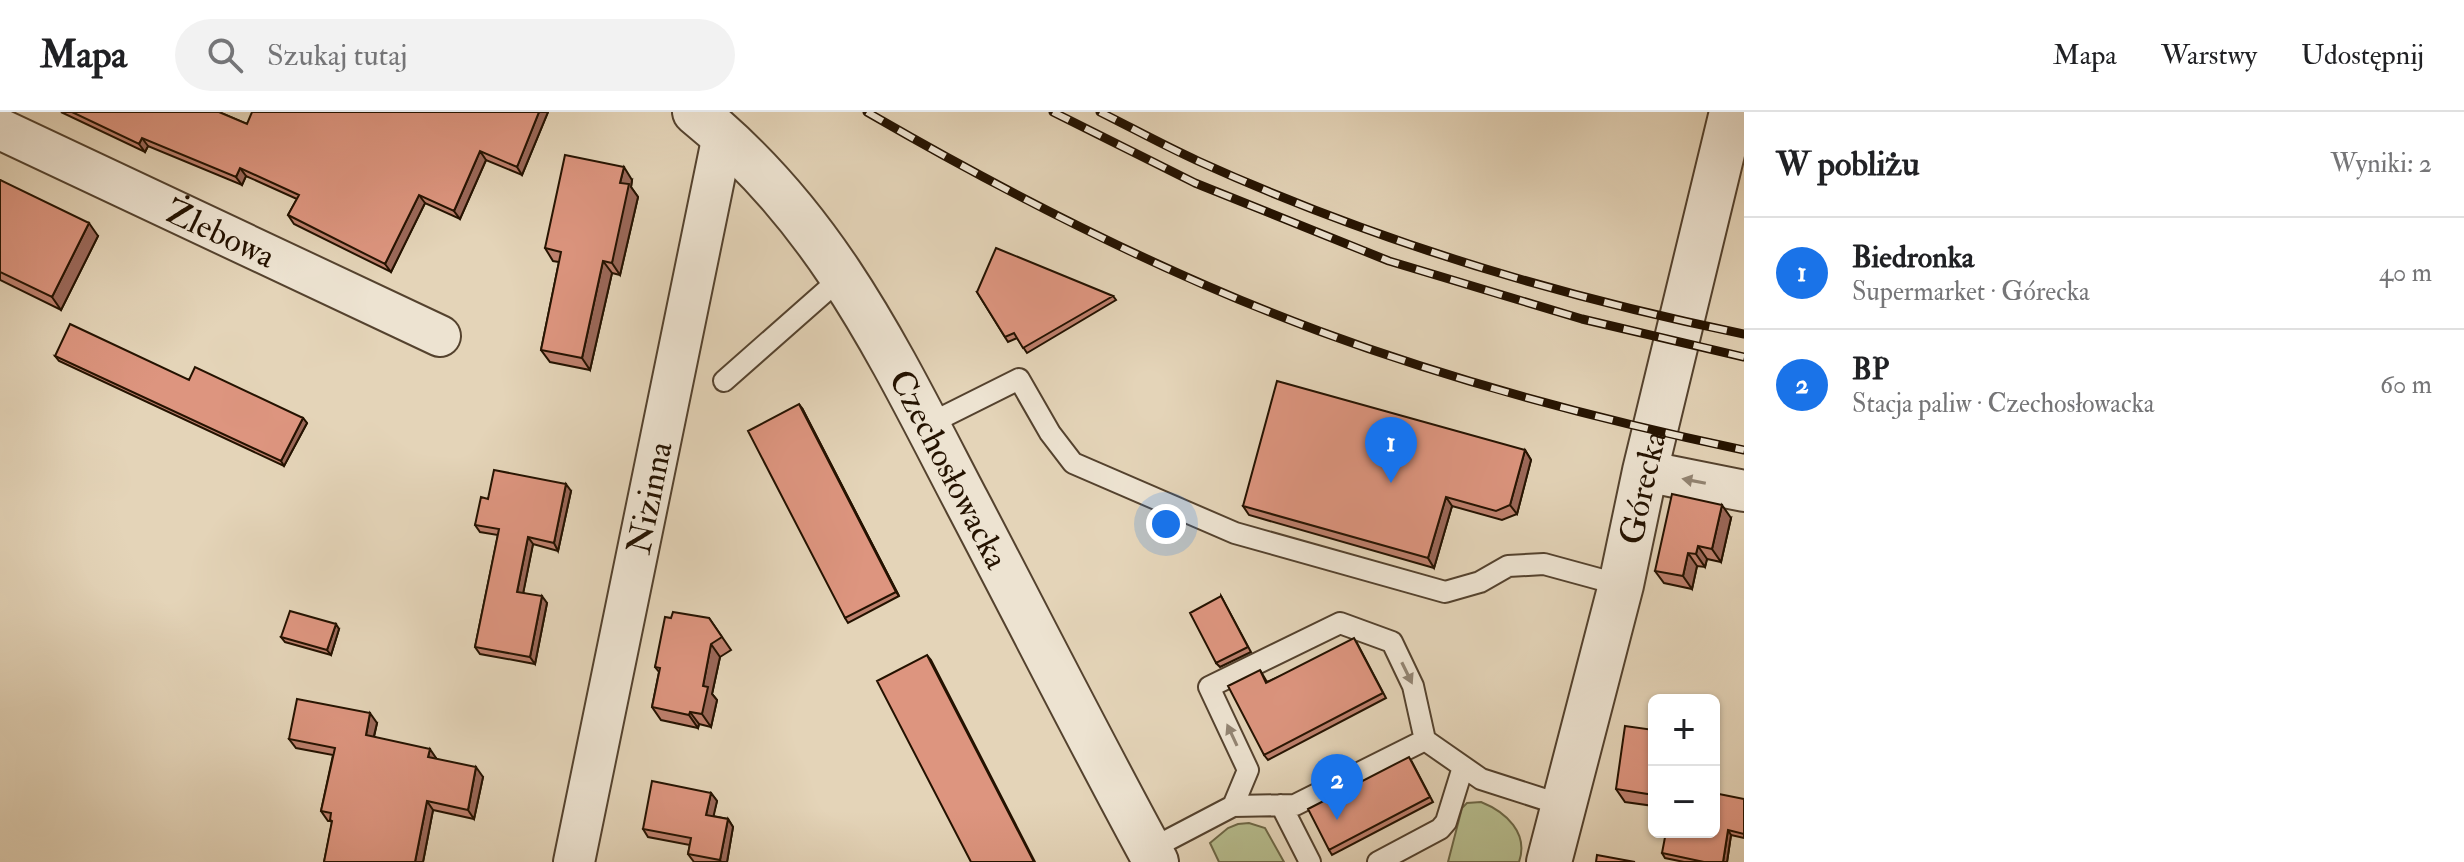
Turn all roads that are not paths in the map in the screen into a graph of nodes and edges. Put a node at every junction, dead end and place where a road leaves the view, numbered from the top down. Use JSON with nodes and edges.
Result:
{"nodes":[{"id":1,"x":1732,"y":112,"type":"edge"},
{"id":2,"x":709,"y":124,"type":"edge"},
{"id":3,"x":0,"y":129,"type":"edge"},
{"id":4,"x":843,"y":276,"type":"junction"},
{"id":5,"x":440,"y":336,"type":"dead end"},
{"id":6,"x":724,"y":381,"type":"dead end"},
{"id":7,"x":927,"y":425,"type":"junction"},
{"id":8,"x":1645,"y":471,"type":"junction"},
{"id":9,"x":1744,"y":491,"type":"edge"},
{"id":10,"x":1621,"y":585,"type":"junction"},
{"id":11,"x":1425,"y":740,"type":"junction"},
{"id":12,"x":1463,"y":767,"type":"junction"},
{"id":13,"x":1281,"y":805,"type":"junction"},
{"id":14,"x":1233,"y":806,"type":"junction"},
{"id":15,"x":1565,"y":806,"type":"junction"},
{"id":16,"x":1152,"y":856,"type":"edge"},
{"id":17,"x":574,"y":862,"type":"edge"},
{"id":18,"x":1310,"y":862,"type":"edge"},
{"id":19,"x":1378,"y":862,"type":"edge"},
{"id":20,"x":1549,"y":862,"type":"edge"}],
"edges":[{"from":1,"to":8,"type":"street","name":"Górecka"},
{"from":2,"to":4,"type":"street","name":"Czechosłowacka"},
{"from":2,"to":17,"type":"street","name":"Nizinna"},
{"from":3,"to":5,"type":"street","name":"Żlebowa"},
{"from":4,"to":6,"type":"lane"},
{"from":4,"to":7,"type":"street","name":"Czechosłowacka"},
{"from":7,"to":10,"type":"lane"},
{"from":7,"to":16,"type":"street","name":"Czechosłowacka"},
{"from":9,"to":8,"type":"street","one_way":true},
{"from":8,"to":10,"type":"street","name":"Górecka"},
{"from":10,"to":15,"type":"street","name":"Górecka"},
{"from":11,"to":12,"type":"lane"},
{"from":11,"to":13,"type":"lane"},
{"from":14,"to":11,"type":"lane","one_way":true},
{"from":12,"to":15,"type":"lane"},
{"from":12,"to":19,"type":"lane"},
{"from":13,"to":14,"type":"lane"},
{"from":13,"to":18,"type":"lane"},
{"from":14,"to":16,"type":"lane"},
{"from":15,"to":20,"type":"street","name":"Górecka"}]}
